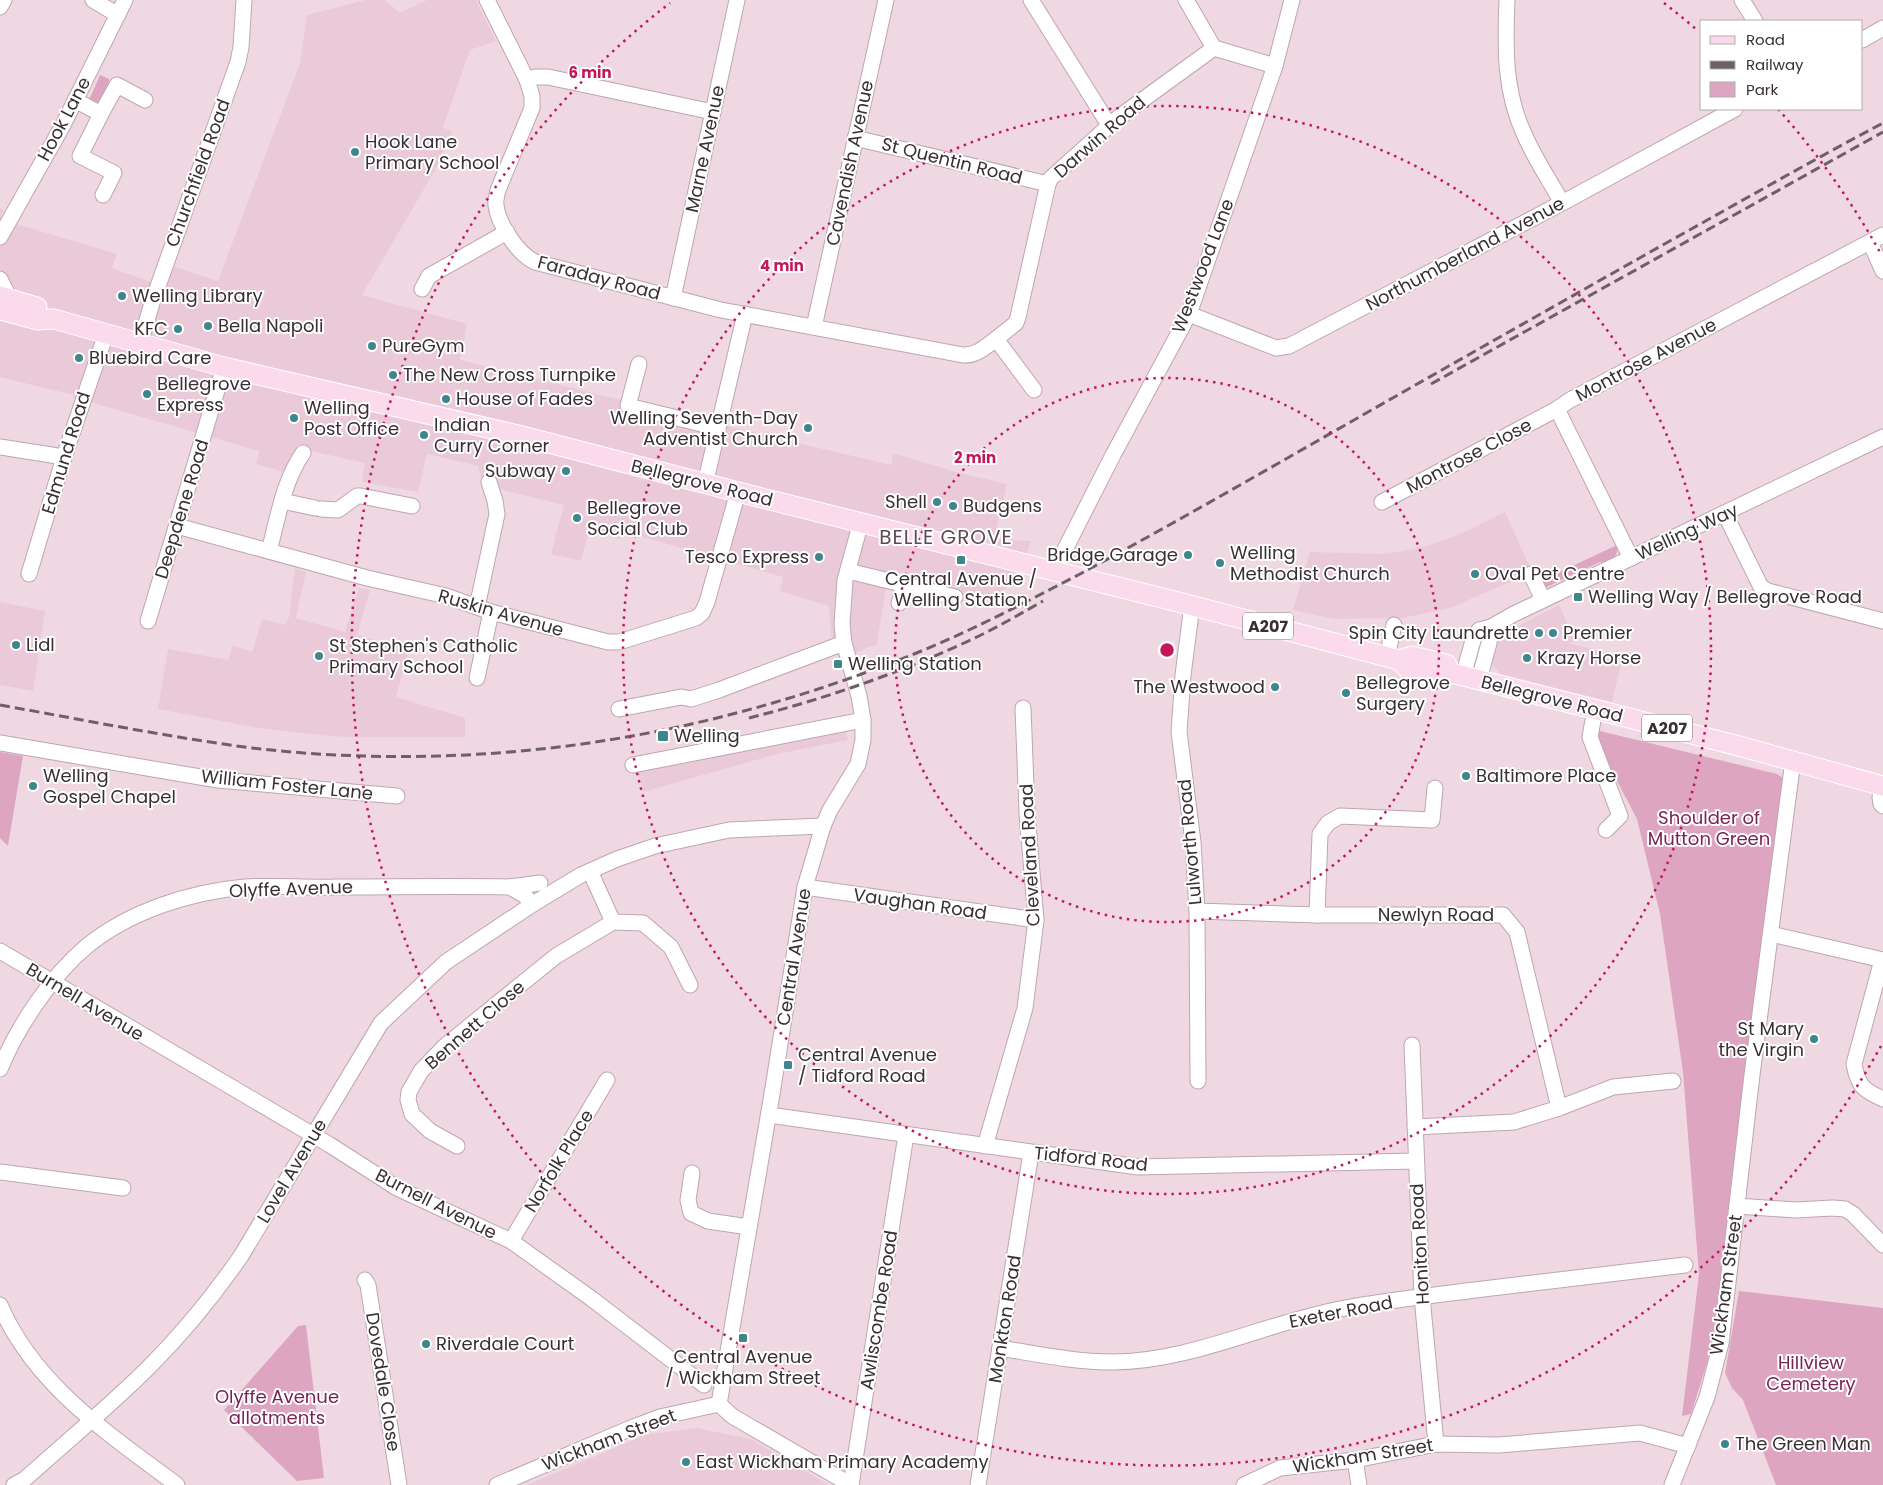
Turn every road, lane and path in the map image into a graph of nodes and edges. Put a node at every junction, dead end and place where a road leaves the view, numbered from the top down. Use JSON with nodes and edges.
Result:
{"nodes":[{"id":1,"x":4,"y":0,"type":"edge"},
{"id":2,"x":93,"y":0,"type":"edge"},
{"id":3,"x":125,"y":0,"type":"edge"},
{"id":4,"x":244,"y":0,"type":"edge"},
{"id":5,"x":487,"y":0,"type":"edge"},
{"id":6,"x":738,"y":0,"type":"edge"},
{"id":7,"x":886,"y":0,"type":"edge"},
{"id":8,"x":1032,"y":0,"type":"edge"},
{"id":9,"x":1186,"y":0,"type":"edge"},
{"id":10,"x":1292,"y":0,"type":"edge"},
{"id":11,"x":1507,"y":0,"type":"edge"},
{"id":12,"x":1742,"y":0,"type":"edge"},
{"id":13,"x":0,"y":7,"type":"edge"},
{"id":14,"x":118,"y":15,"type":"junction"},
{"id":15,"x":1754,"y":20,"type":"edge"},
{"id":16,"x":1883,"y":28,"type":"edge"},
{"id":17,"x":1863,"y":39,"type":"edge"},
{"id":18,"x":1214,"y":48,"type":"junction"},
{"id":19,"x":1275,"y":66,"type":"junction"},
{"id":20,"x":527,"y":80,"type":"junction"},
{"id":21,"x":76,"y":100,"type":"junction"},
{"id":22,"x":145,"y":100,"type":"dead end"},
{"id":23,"x":1733,"y":110,"type":"edge"},
{"id":24,"x":713,"y":112,"type":"junction"},
{"id":25,"x":101,"y":114,"type":"junction"},
{"id":26,"x":1109,"y":125,"type":"junction"},
{"id":27,"x":856,"y":138,"type":"junction"},
{"id":28,"x":1048,"y":184,"type":"junction"},
{"id":29,"x":103,"y":195,"type":"dead end"},
{"id":30,"x":1562,"y":203,"type":"junction"},
{"id":31,"x":507,"y":232,"type":"junction"},
{"id":32,"x":0,"y":237,"type":"edge"},
{"id":33,"x":1876,"y":239,"type":"edge"},
{"id":34,"x":1883,"y":271,"type":"edge"},
{"id":35,"x":0,"y":279,"type":"edge"},
{"id":36,"x":422,"y":289,"type":"dead end"},
{"id":37,"x":673,"y":298,"type":"junction"},
{"id":38,"x":3,"y":304,"type":"edge"},
{"id":39,"x":745,"y":314,"type":"junction"},
{"id":40,"x":1189,"y":314,"type":"junction"},
{"id":41,"x":814,"y":326,"type":"junction"},
{"id":42,"x":106,"y":334,"type":"junction"},
{"id":43,"x":996,"y":339,"type":"junction"},
{"id":44,"x":140,"y":344,"type":"junction"},
{"id":45,"x":638,"y":364,"type":"dead end"},
{"id":46,"x":224,"y":367,"type":"junction"},
{"id":47,"x":1034,"y":390,"type":"dead end"},
{"id":48,"x":1557,"y":409,"type":"junction"},
{"id":49,"x":718,"y":428,"type":"junction"},
{"id":50,"x":1883,"y":437,"type":"edge"},
{"id":51,"x":0,"y":446,"type":"edge"},
{"id":52,"x":303,"y":452,"type":"dead end"},
{"id":53,"x":64,"y":457,"type":"junction"},
{"id":54,"x":489,"y":482,"type":"dead end"},
{"id":55,"x":705,"y":484,"type":"junction"},
{"id":56,"x":738,"y":492,"type":"junction"},
{"id":57,"x":282,"y":501,"type":"junction"},
{"id":58,"x":1382,"y":502,"type":"dead end"},
{"id":59,"x":412,"y":506,"type":"dead end"},
{"id":60,"x":1725,"y":514,"type":"junction"},
{"id":61,"x":861,"y":522,"type":"junction"},
{"id":62,"x":176,"y":526,"type":"junction"},
{"id":63,"x":269,"y":552,"type":"junction"},
{"id":64,"x":1631,"y":558,"type":"junction"},
{"id":65,"x":848,"y":571,"type":"junction"},
{"id":66,"x":1054,"y":571,"type":"junction"},
{"id":67,"x":29,"y":574,"type":"dead end"},
{"id":68,"x":1531,"y":574,"type":"dead end"},
{"id":69,"x":904,"y":585,"type":"junction"},
{"id":70,"x":955,"y":597,"type":"dead end"},
{"id":71,"x":1543,"y":600,"type":"junction"},
{"id":72,"x":899,"y":603,"type":"dead end"},
{"id":73,"x":1192,"y":605,"type":"junction"},
{"id":74,"x":484,"y":610,"type":"junction"},
{"id":75,"x":1881,"y":620,"type":"edge"},
{"id":76,"x":148,"y":622,"type":"dead end"},
{"id":77,"x":1394,"y":625,"type":"dead end"},
{"id":78,"x":844,"y":643,"type":"junction"},
{"id":79,"x":1393,"y":659,"type":"junction"},
{"id":80,"x":1465,"y":677,"type":"junction"},
{"id":81,"x":477,"y":678,"type":"dead end"},
{"id":82,"x":1023,"y":708,"type":"dead end"},
{"id":83,"x":618,"y":709,"type":"dead end"},
{"id":84,"x":1595,"y":709,"type":"junction"},
{"id":85,"x":863,"y":720,"type":"junction"},
{"id":86,"x":0,"y":742,"type":"edge"},
{"id":87,"x":1793,"y":760,"type":"junction"},
{"id":88,"x":633,"y":765,"type":"dead end"},
{"id":89,"x":1883,"y":786,"type":"edge"},
{"id":90,"x":1435,"y":788,"type":"dead end"},
{"id":91,"x":397,"y":796,"type":"dead end"},
{"id":92,"x":1883,"y":806,"type":"edge"},
{"id":93,"x":822,"y":826,"type":"junction"},
{"id":94,"x":1606,"y":830,"type":"dead end"},
{"id":95,"x":586,"y":873,"type":"junction"},
{"id":96,"x":510,"y":887,"type":"junction"},
{"id":97,"x":805,"y":887,"type":"junction"},
{"id":98,"x":532,"y":904,"type":"junction"},
{"id":99,"x":1197,"y":911,"type":"junction"},
{"id":100,"x":1317,"y":915,"type":"junction"},
{"id":101,"x":1036,"y":920,"type":"junction"},
{"id":102,"x":613,"y":922,"type":"junction"},
{"id":103,"x":1771,"y":934,"type":"junction"},
{"id":104,"x":0,"y":951,"type":"edge"},
{"id":105,"x":1883,"y":960,"type":"edge"},
{"id":106,"x":52,"y":983,"type":"junction"},
{"id":107,"x":690,"y":985,"type":"dead end"},
{"id":108,"x":1412,"y":1045,"type":"dead end"},
{"id":109,"x":0,"y":1069,"type":"edge"},
{"id":110,"x":607,"y":1080,"type":"dead end"},
{"id":111,"x":1198,"y":1081,"type":"dead end"},
{"id":112,"x":1672,"y":1081,"type":"dead end"},
{"id":113,"x":1883,"y":1099,"type":"edge"},
{"id":114,"x":1559,"y":1108,"type":"junction"},
{"id":115,"x":769,"y":1115,"type":"junction"},
{"id":116,"x":1415,"y":1127,"type":"junction"},
{"id":117,"x":906,"y":1135,"type":"junction"},
{"id":118,"x":314,"y":1136,"type":"junction"},
{"id":119,"x":457,"y":1146,"type":"dead end"},
{"id":120,"x":985,"y":1146,"type":"junction"},
{"id":121,"x":1031,"y":1153,"type":"junction"},
{"id":122,"x":1416,"y":1161,"type":"junction"},
{"id":123,"x":0,"y":1172,"type":"edge"},
{"id":124,"x":692,"y":1173,"type":"dead end"},
{"id":125,"x":122,"y":1188,"type":"dead end"},
{"id":126,"x":1737,"y":1206,"type":"junction"},
{"id":127,"x":750,"y":1227,"type":"junction"},
{"id":128,"x":511,"y":1241,"type":"junction"},
{"id":129,"x":1882,"y":1241,"type":"edge"},
{"id":130,"x":1685,"y":1265,"type":"dead end"},
{"id":131,"x":364,"y":1280,"type":"dead end"},
{"id":132,"x":1422,"y":1297,"type":"junction"},
{"id":133,"x":0,"y":1305,"type":"edge"},
{"id":134,"x":1000,"y":1348,"type":"junction"},
{"id":135,"x":704,"y":1385,"type":"dead end"},
{"id":136,"x":719,"y":1404,"type":"junction"},
{"id":137,"x":90,"y":1420,"type":"junction"},
{"id":138,"x":1436,"y":1444,"type":"junction"},
{"id":139,"x":1688,"y":1446,"type":"junction"},
{"id":140,"x":1355,"y":1460,"type":"junction"},
{"id":141,"x":14,"y":1485,"type":"edge"},
{"id":142,"x":177,"y":1485,"type":"edge"},
{"id":143,"x":399,"y":1485,"type":"edge"},
{"id":144,"x":497,"y":1485,"type":"edge"},
{"id":145,"x":851,"y":1485,"type":"edge"},
{"id":146,"x":978,"y":1485,"type":"edge"},
{"id":147,"x":1244,"y":1485,"type":"edge"},
{"id":148,"x":1359,"y":1485,"type":"edge"},
{"id":149,"x":1672,"y":1485,"type":"edge"}],
"edges":[{"from":1,"to":13,"type":"street"},
{"from":2,"to":14,"type":"street"},
{"from":3,"to":14,"type":"street","name":"Hook Lane"},
{"from":4,"to":44,"type":"street","name":"Churchfield Road"},
{"from":5,"to":20,"type":"street","name":"Faraday Road"},
{"from":6,"to":24,"type":"street","name":"Marne Avenue"},
{"from":7,"to":27,"type":"street","name":"Cavendish Avenue"},
{"from":8,"to":26,"type":"street"},
{"from":9,"to":18,"type":"street"},
{"from":10,"to":19,"type":"street","name":"Westwood Lane"},
{"from":11,"to":30,"type":"street"},
{"from":12,"to":15,"type":"street"},
{"from":14,"to":21,"type":"street","name":"Hook Lane"},
{"from":16,"to":17,"type":"street"},
{"from":18,"to":19,"type":"street"},
{"from":18,"to":26,"type":"street","name":"Darwin Road"},
{"from":19,"to":40,"type":"street","name":"Westwood Lane"},
{"from":20,"to":24,"type":"street"},
{"from":20,"to":31,"type":"street","name":"Faraday Road"},
{"from":21,"to":25,"type":"street"},
{"from":21,"to":32,"type":"street","name":"Hook Lane"},
{"from":22,"to":25,"type":"street"},
{"from":23,"to":30,"type":"street","name":"Northumberland Avenue"},
{"from":24,"to":37,"type":"street","name":"Marne Avenue"},
{"from":25,"to":29,"type":"street"},
{"from":26,"to":28,"type":"street","name":"Darwin Road"},
{"from":27,"to":28,"type":"street","name":"St Quentin Road"},
{"from":27,"to":41,"type":"street","name":"Cavendish Avenue"},
{"from":28,"to":43,"type":"street","name":"Darwin Road"},
{"from":30,"to":40,"type":"street","name":"Northumberland Avenue"},
{"from":31,"to":36,"type":"street"},
{"from":31,"to":37,"type":"street","name":"Faraday Road"},
{"from":33,"to":34,"type":"street"},
{"from":33,"to":48,"type":"street","name":"Montrose Avenue"},
{"from":35,"to":38,"type":"street"},
{"from":37,"to":39,"type":"street","name":"Faraday Road"},
{"from":38,"to":42,"type":"main road","name":"Bellegrove Road","number":"A207"},
{"from":39,"to":41,"type":"street","name":"Darwin Road"},
{"from":39,"to":49,"type":"street"},
{"from":40,"to":66,"type":"street","name":"Westwood Lane"},
{"from":41,"to":43,"type":"street","name":"Darwin Road"},
{"from":42,"to":44,"type":"main road","name":"Bellegrove Road","number":"A207"},
{"from":42,"to":53,"type":"street","name":"Edmund Road"},
{"from":43,"to":47,"type":"street"},
{"from":44,"to":46,"type":"main road","name":"Bellegrove Road","number":"A207"},
{"from":45,"to":49,"type":"street"},
{"from":46,"to":55,"type":"main road","name":"Bellegrove Road","number":"A207"},
{"from":46,"to":62,"type":"street","name":"Deepdene Road"},
{"from":48,"to":58,"type":"street","name":"Montrose Close"},
{"from":48,"to":64,"type":"street","name":"Montrose Avenue"},
{"from":49,"to":55,"type":"street"},
{"from":50,"to":60,"type":"street","name":"Welling Way"},
{"from":51,"to":53,"type":"street"},
{"from":52,"to":57,"type":"street"},
{"from":53,"to":67,"type":"street","name":"Edmund Road"},
{"from":54,"to":74,"type":"street"},
{"from":55,"to":56,"type":"main road","name":"Bellegrove Road","number":"A207"},
{"from":56,"to":61,"type":"main road","name":"Bellegrove Road","number":"A207"},
{"from":56,"to":74,"type":"street","name":"Ruskin Avenue"},
{"from":57,"to":59,"type":"street"},
{"from":57,"to":63,"type":"street"},
{"from":60,"to":64,"type":"street","name":"Welling Way"},
{"from":60,"to":75,"type":"street"},
{"from":61,"to":65,"type":"street","name":"Central Avenue"},
{"from":61,"to":66,"type":"main road","name":"Bellegrove Road","number":"A207"},
{"from":62,"to":63,"type":"street","name":"Ruskin Avenue"},
{"from":62,"to":76,"type":"street","name":"Deepdene Road"},
{"from":63,"to":74,"type":"street","name":"Ruskin Avenue"},
{"from":64,"to":71,"type":"street","name":"Welling Way"},
{"from":65,"to":69,"type":"street"},
{"from":65,"to":78,"type":"street","name":"Central Avenue"},
{"from":66,"to":73,"type":"main road","name":"Bellegrove Road","number":"A207"},
{"from":68,"to":71,"type":"street"},
{"from":69,"to":70,"type":"street"},
{"from":69,"to":72,"type":"street"},
{"from":71,"to":80,"type":"street","name":"Welling Way"},
{"from":73,"to":79,"type":"main road","name":"Bellegrove Road","number":"A207"},
{"from":73,"to":99,"type":"street","name":"Lulworth Road"},
{"from":74,"to":81,"type":"street"},
{"from":77,"to":79,"type":"street"},
{"from":78,"to":83,"type":"street"},
{"from":78,"to":85,"type":"street","name":"Central Avenue"},
{"from":79,"to":80,"type":"main road","name":"Bellegrove Road","number":"A207"},
{"from":80,"to":84,"type":"main road","name":"Bellegrove Road","number":"A207"},
{"from":82,"to":101,"type":"street","name":"Cleveland Road"},
{"from":84,"to":87,"type":"main road","name":"Bellegrove Road","number":"A207"},
{"from":84,"to":94,"type":"street"},
{"from":85,"to":88,"type":"street"},
{"from":85,"to":93,"type":"street","name":"Central Avenue"},
{"from":86,"to":91,"type":"street","name":"William Foster Lane"},
{"from":87,"to":89,"type":"main road","name":"Bellegrove Road","number":"A207"},
{"from":87,"to":103,"type":"street","name":"Wickham Street"},
{"from":89,"to":92,"type":"street"},
{"from":90,"to":100,"type":"street"},
{"from":93,"to":95,"type":"street","name":"Lovel Avenue"},
{"from":93,"to":97,"type":"street","name":"Central Avenue"},
{"from":95,"to":96,"type":"street","name":"Lovel Avenue"},
{"from":95,"to":98,"type":"street","name":"Lovel Avenue"},
{"from":95,"to":102,"type":"street"},
{"from":96,"to":98,"type":"street"},
{"from":96,"to":106,"type":"street","name":"Olyffe Avenue"},
{"from":97,"to":101,"type":"street","name":"Vaughan Road"},
{"from":97,"to":115,"type":"street","name":"Central Avenue"},
{"from":98,"to":118,"type":"street","name":"Lovel Avenue"},
{"from":99,"to":100,"type":"street","name":"Newlyn Road"},
{"from":99,"to":111,"type":"street","name":"Lulworth Road"},
{"from":100,"to":114,"type":"street","name":"Newlyn Road"},
{"from":101,"to":120,"type":"street","name":"Cleveland Road"},
{"from":102,"to":107,"type":"street"},
{"from":102,"to":119,"type":"street","name":"Bennett Close"},
{"from":103,"to":105,"type":"street"},
{"from":103,"to":126,"type":"street","name":"Wickham Street"},
{"from":104,"to":106,"type":"street","name":"Burnell Avenue"},
{"from":105,"to":113,"type":"street"},
{"from":106,"to":109,"type":"street","name":"Olyffe Avenue"},
{"from":106,"to":118,"type":"street","name":"Burnell Avenue"},
{"from":108,"to":116,"type":"street","name":"Honiton Road"},
{"from":110,"to":128,"type":"street","name":"Norfolk Place"},
{"from":112,"to":114,"type":"street"},
{"from":114,"to":116,"type":"street"},
{"from":115,"to":117,"type":"street","name":"Tidford Road"},
{"from":115,"to":127,"type":"street","name":"Central Avenue"},
{"from":116,"to":122,"type":"street","name":"Honiton Road"},
{"from":117,"to":120,"type":"street","name":"Tidford Road"},
{"from":117,"to":145,"type":"street","name":"Awliscombe Road"},
{"from":118,"to":128,"type":"street","name":"Burnell Avenue"},
{"from":118,"to":137,"type":"street","name":"Lovel Avenue"},
{"from":120,"to":121,"type":"street","name":"Tidford Road"},
{"from":121,"to":122,"type":"street","name":"Tidford Road"},
{"from":121,"to":134,"type":"street","name":"Monkton Road"},
{"from":122,"to":132,"type":"street","name":"Honiton Road"},
{"from":123,"to":125,"type":"street"},
{"from":124,"to":127,"type":"street"},
{"from":126,"to":129,"type":"street"},
{"from":126,"to":139,"type":"street","name":"Wickham Street"},
{"from":127,"to":136,"type":"street","name":"Central Avenue"},
{"from":128,"to":135,"type":"street","name":"Burnell Avenue"},
{"from":130,"to":132,"type":"street","name":"Exeter Road"},
{"from":131,"to":143,"type":"street","name":"Dovedale Close"},
{"from":132,"to":134,"type":"street","name":"Exeter Road"},
{"from":132,"to":138,"type":"street","name":"Honiton Road"},
{"from":133,"to":137,"type":"street"},
{"from":134,"to":146,"type":"street","name":"Monkton Road"},
{"from":136,"to":144,"type":"street","name":"Wickham Street"},
{"from":136,"to":145,"type":"street"},
{"from":137,"to":141,"type":"street","name":"Lovel Avenue"},
{"from":137,"to":142,"type":"street"},
{"from":138,"to":139,"type":"street","name":"Wickham Street"},
{"from":138,"to":140,"type":"street","name":"Wickham Street"},
{"from":139,"to":149,"type":"street"},
{"from":140,"to":147,"type":"street","name":"Wickham Street"},
{"from":140,"to":148,"type":"street"}]}
